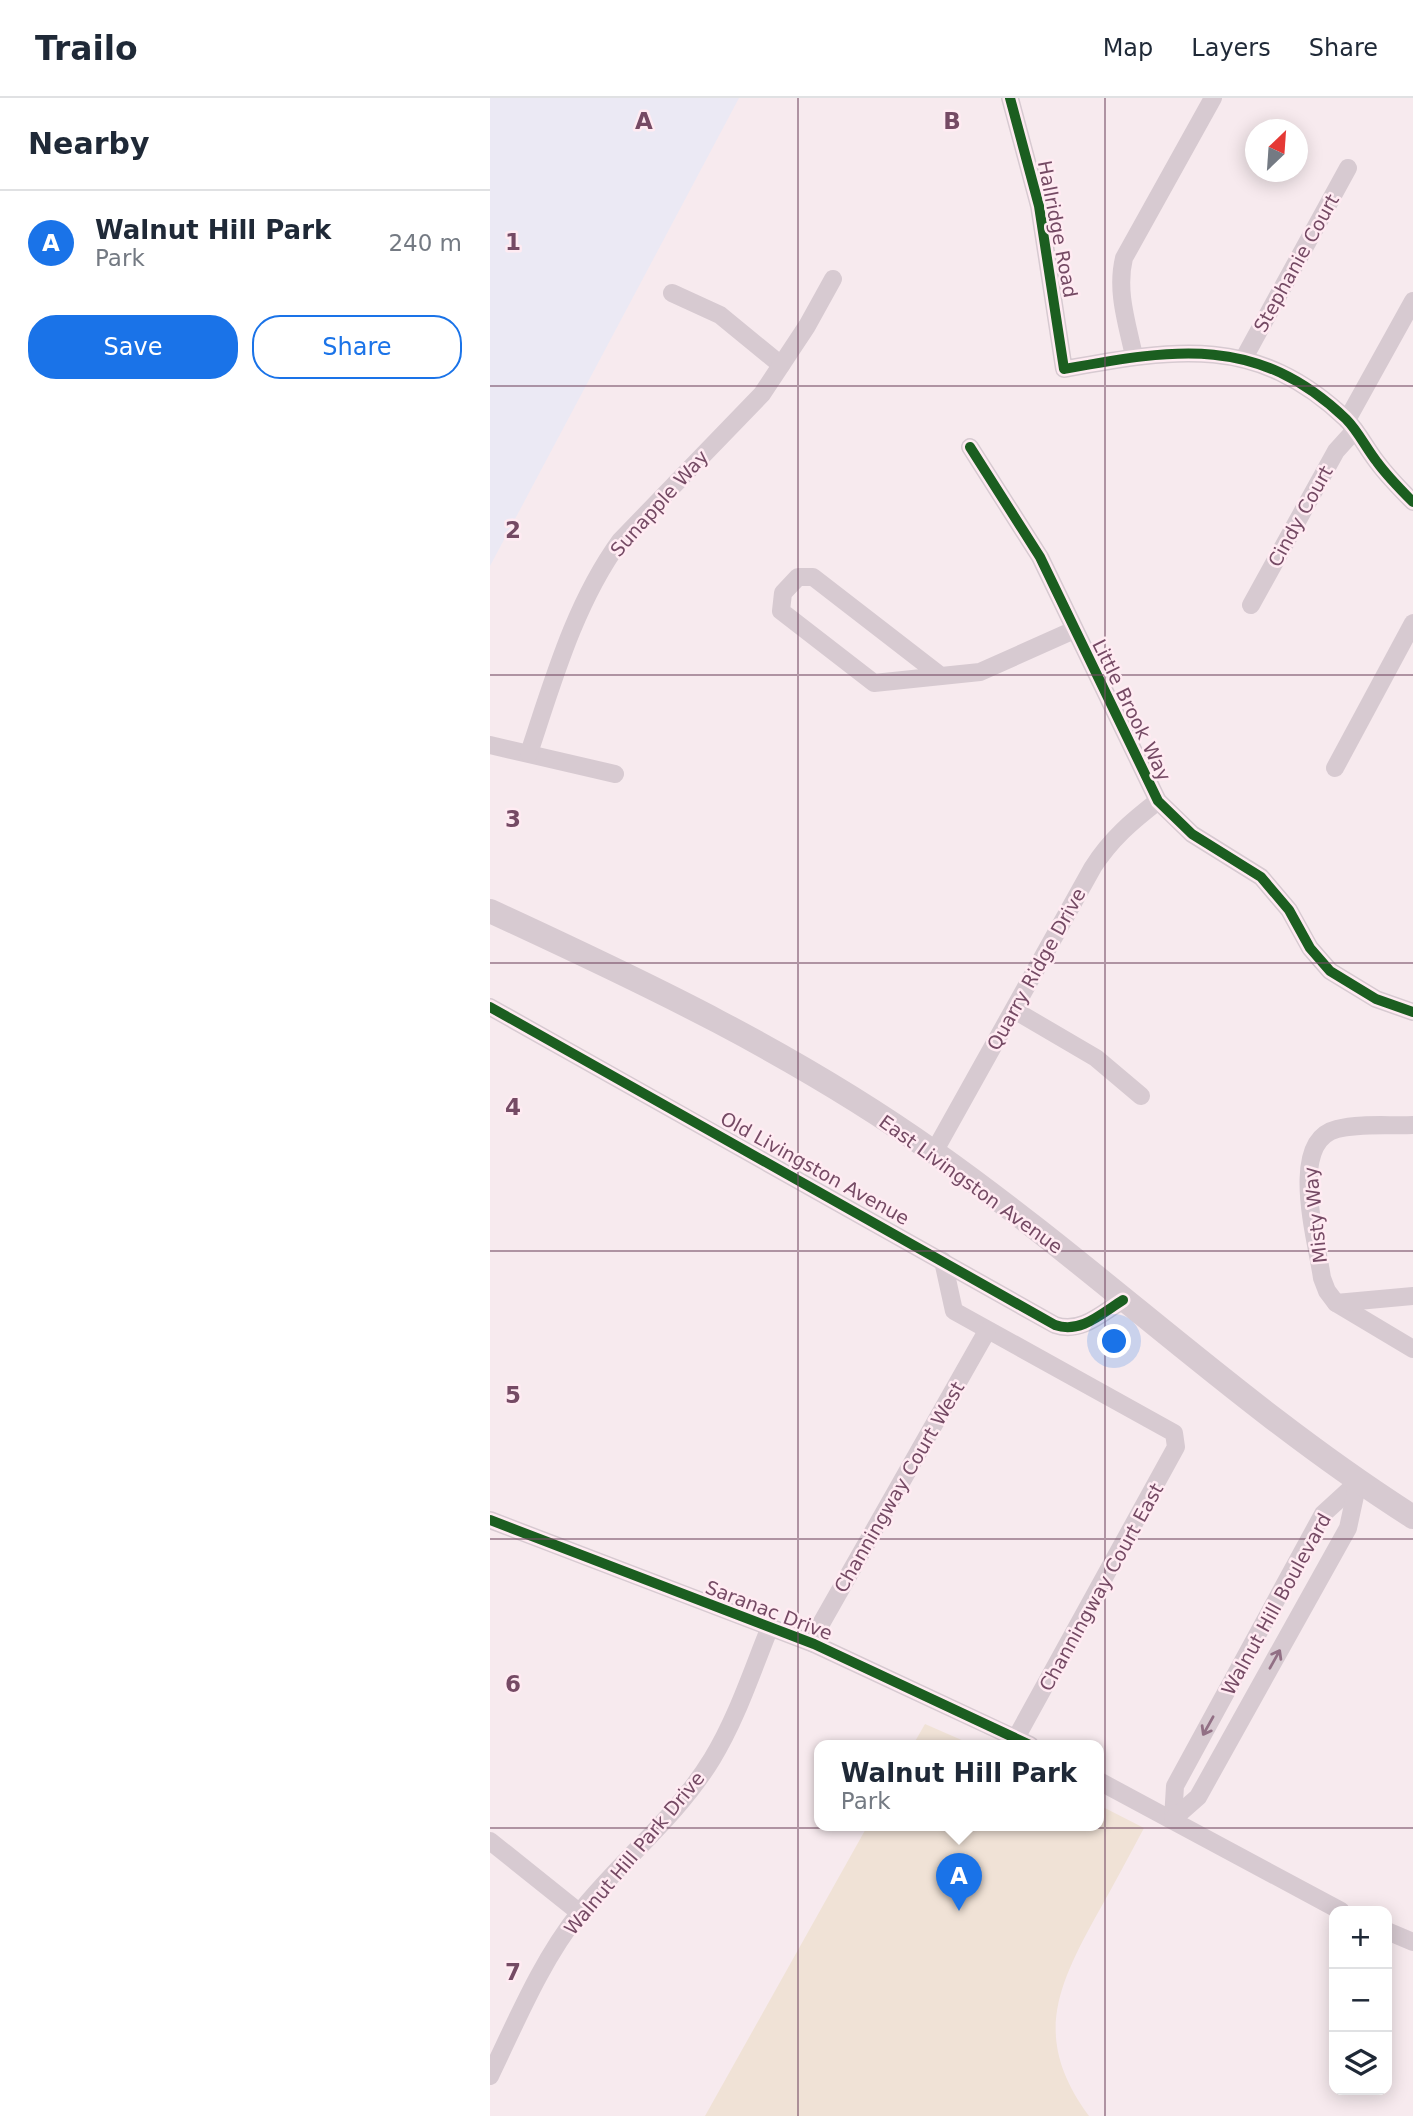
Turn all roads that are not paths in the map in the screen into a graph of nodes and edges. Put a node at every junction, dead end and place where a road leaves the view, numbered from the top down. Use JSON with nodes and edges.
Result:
{"nodes":[{"id":1,"x":1010,"y":98,"type":"edge"},
{"id":2,"x":1213,"y":98,"type":"edge"},
{"id":3,"x":1348,"y":168,"type":"dead end"},
{"id":4,"x":833,"y":279,"type":"dead end"},
{"id":5,"x":672,"y":293,"type":"dead end"},
{"id":6,"x":1413,"y":301,"type":"edge"},
{"id":7,"x":1134,"y":356,"type":"junction"},
{"id":8,"x":1244,"y":358,"type":"junction"},
{"id":9,"x":781,"y":365,"type":"junction"},
{"id":10,"x":1351,"y":425,"type":"junction"},
{"id":11,"x":970,"y":447,"type":"dead end"},
{"id":12,"x":1413,"y":502,"type":"edge"},
{"id":13,"x":1251,"y":604,"type":"dead end"},
{"id":14,"x":1413,"y":623,"type":"edge"},
{"id":15,"x":1074,"y":630,"type":"junction"},
{"id":16,"x":941,"y":676,"type":"junction"},
{"id":17,"x":490,"y":745,"type":"edge"},
{"id":18,"x":529,"y":753,"type":"junction"},
{"id":19,"x":1335,"y":768,"type":"dead end"},
{"id":20,"x":615,"y":774,"type":"dead end"},
{"id":21,"x":1158,"y":802,"type":"junction"},
{"id":22,"x":490,"y":911,"type":"edge"},
{"id":23,"x":491,"y":1009,"type":"edge"},
{"id":24,"x":1014,"y":1010,"type":"junction"},
{"id":25,"x":1413,"y":1012,"type":"edge"},
{"id":26,"x":1141,"y":1096,"type":"dead end"},
{"id":27,"x":1413,"y":1125,"type":"edge"},
{"id":28,"x":934,"y":1152,"type":"junction"},
{"id":29,"x":943,"y":1261,"type":"junction"},
{"id":30,"x":1413,"y":1296,"type":"edge"},
{"id":31,"x":1123,"y":1300,"type":"junction"},
{"id":32,"x":1336,"y":1303,"type":"junction"},
{"id":33,"x":988,"y":1331,"type":"junction"},
{"id":34,"x":1413,"y":1349,"type":"edge"},
{"id":35,"x":1358,"y":1482,"type":"junction"},
{"id":36,"x":1413,"y":1517,"type":"edge"},
{"id":37,"x":490,"y":1520,"type":"edge"},
{"id":38,"x":770,"y":1627,"type":"junction"},
{"id":39,"x":814,"y":1644,"type":"junction"},
{"id":40,"x":1021,"y":1740,"type":"edge"},
{"id":41,"x":1024,"y":1740,"type":"edge"},
{"id":42,"x":1104,"y":1783,"type":"edge"},
{"id":43,"x":1173,"y":1819,"type":"junction"},
{"id":44,"x":490,"y":1842,"type":"edge"},
{"id":45,"x":1333,"y":1906,"type":"edge"},
{"id":46,"x":580,"y":1913,"type":"junction"},
{"id":47,"x":1392,"y":1933,"type":"edge"},
{"id":48,"x":1413,"y":1942,"type":"edge"},
{"id":49,"x":490,"y":2076,"type":"edge"}],
"edges":[{"from":1,"to":7,"type":"street","name":"Hallridge Road"},
{"from":2,"to":7,"type":"street"},
{"from":3,"to":8,"type":"street","name":"Stephanie Court"},
{"from":4,"to":9,"type":"street","name":"Sunapple Way"},
{"from":5,"to":9,"type":"street"},
{"from":6,"to":10,"type":"street","name":"Cindy Court"},
{"from":7,"to":8,"type":"street"},
{"from":8,"to":10,"type":"street"},
{"from":9,"to":18,"type":"street","name":"Sunapple Way"},
{"from":10,"to":12,"type":"street"},
{"from":10,"to":13,"type":"street","name":"Cindy Court"},
{"from":11,"to":15,"type":"street","name":"Little Brook Way"},
{"from":14,"to":19,"type":"street"},
{"from":15,"to":16,"type":"street","name":"Little Brook Way"},
{"from":15,"to":21,"type":"street","name":"Little Brook Way"},
{"from":16,"to":16,"type":"street","name":"Little Brook Way"},
{"from":17,"to":18,"type":"street"},
{"from":18,"to":20,"type":"street"},
{"from":21,"to":24,"type":"street","name":"Quarry Ridge Drive"},
{"from":21,"to":25,"type":"street","name":"Little Brook Way"},
{"from":22,"to":28,"type":"main road","name":"East Livingston Avenue"},
{"from":23,"to":29,"type":"street","name":"Old Livingston Avenue"},
{"from":24,"to":26,"type":"street"},
{"from":24,"to":28,"type":"street","name":"Quarry Ridge Drive"},
{"from":27,"to":32,"type":"street","name":"Misty Way"},
{"from":28,"to":31,"type":"main road","name":"East Livingston Avenue"},
{"from":29,"to":31,"type":"street","name":"Old Livingston Avenue"},
{"from":29,"to":33,"type":"street"},
{"from":30,"to":32,"type":"street"},
{"from":31,"to":35,"type":"main road","name":"East Livingston Avenue"},
{"from":32,"to":34,"type":"street"},
{"from":33,"to":39,"type":"street","name":"Channingway Court West"},
{"from":33,"to":41,"type":"street","name":"Channingway Court East"},
{"from":35,"to":36,"type":"main road","name":"East Livingston Avenue"},
{"from":43,"to":35,"type":"street","name":"Walnut Hill Boulevard","one_way":true},
{"from":35,"to":43,"type":"street","name":"Walnut Hill Boulevard","one_way":true},
{"from":37,"to":38,"type":"street","name":"Saranac Drive"},
{"from":38,"to":39,"type":"street","name":"Saranac Drive"},
{"from":38,"to":46,"type":"street","name":"Walnut Hill Park Drive"},
{"from":39,"to":40,"type":"street","name":"Saranac Drive"},
{"from":42,"to":43,"type":"street"},
{"from":43,"to":45,"type":"street"},
{"from":44,"to":46,"type":"street"},
{"from":46,"to":49,"type":"street","name":"Walnut Hill Park Drive"},
{"from":47,"to":48,"type":"street"}]}
